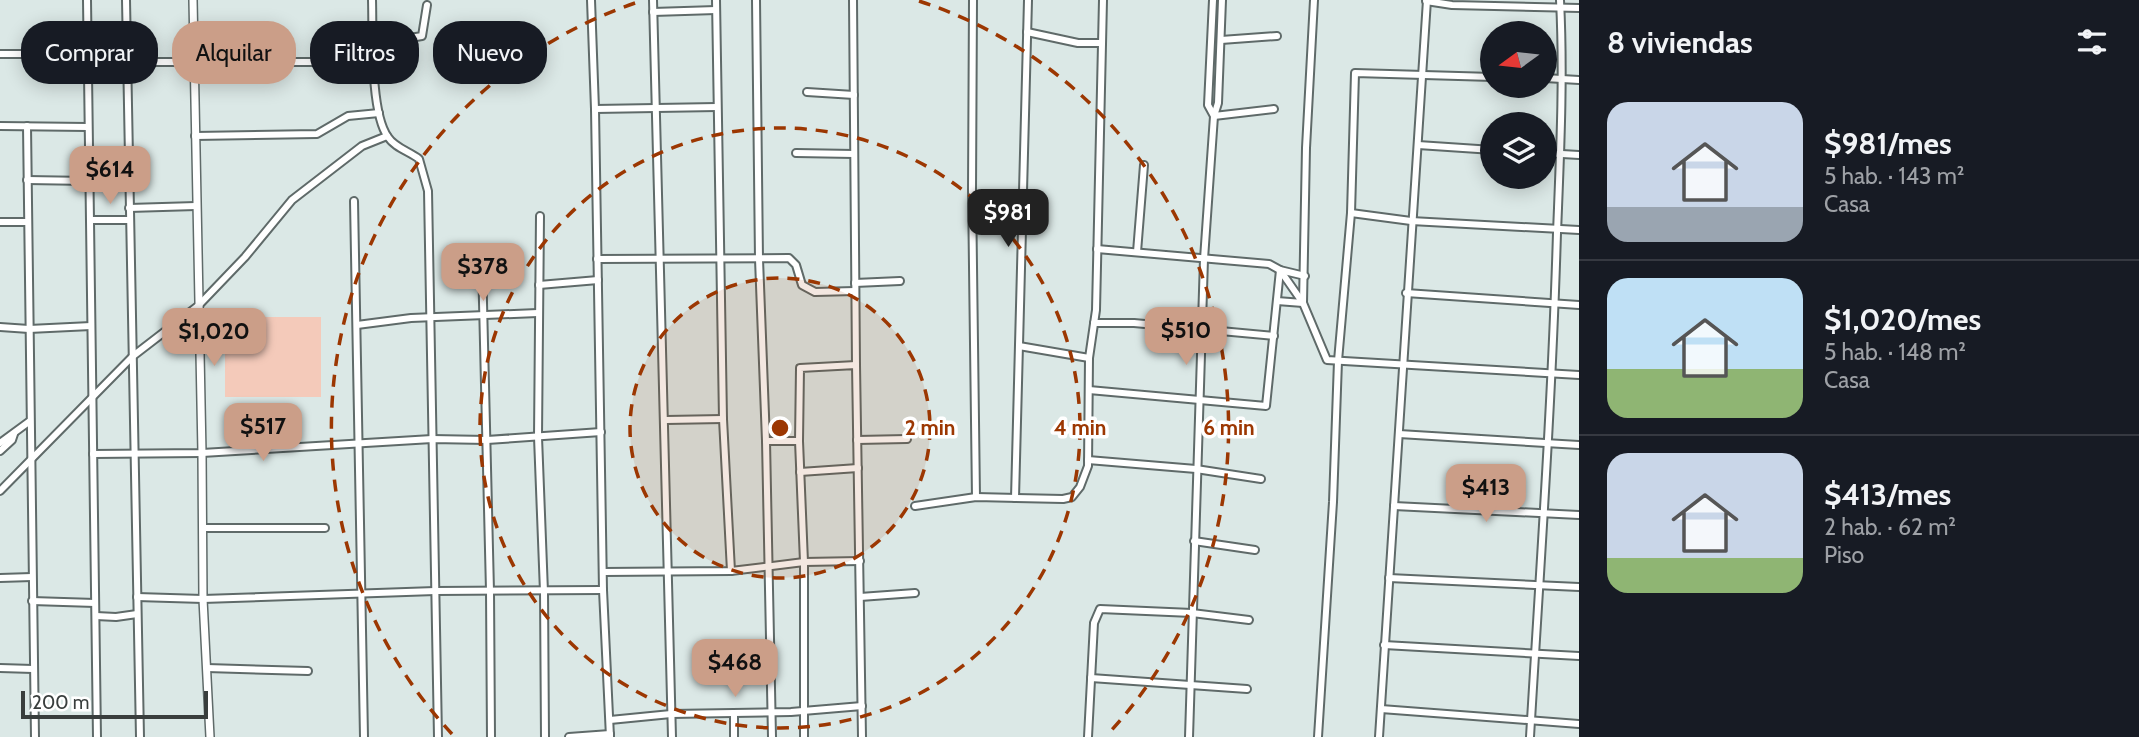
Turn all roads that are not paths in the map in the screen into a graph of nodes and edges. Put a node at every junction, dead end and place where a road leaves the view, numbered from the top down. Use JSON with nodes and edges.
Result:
{"nodes":[{"id":1,"x":87,"y":0,"type":"edge"},
{"id":2,"x":126,"y":0,"type":"edge"},
{"id":3,"x":193,"y":0,"type":"edge"},
{"id":4,"x":372,"y":0,"type":"edge"},
{"id":5,"x":591,"y":0,"type":"edge"},
{"id":6,"x":653,"y":0,"type":"edge"},
{"id":7,"x":716,"y":0,"type":"edge"},
{"id":8,"x":756,"y":0,"type":"edge"},
{"id":9,"x":853,"y":0,"type":"edge"},
{"id":10,"x":973,"y":0,"type":"edge"},
{"id":11,"x":1028,"y":0,"type":"edge"},
{"id":12,"x":1103,"y":0,"type":"edge"},
{"id":13,"x":1213,"y":0,"type":"edge"},
{"id":14,"x":1222,"y":0,"type":"edge"},
{"id":15,"x":1314,"y":0,"type":"edge"},
{"id":16,"x":1427,"y":1,"type":"edge"},
{"id":17,"x":1560,"y":4,"type":"edge"},
{"id":18,"x":427,"y":5,"type":"dead end"},
{"id":19,"x":1579,"y":8,"type":"edge"},
{"id":20,"x":716,"y":10,"type":"junction"},
{"id":21,"x":653,"y":12,"type":"junction"},
{"id":22,"x":126,"y":21,"type":"edge"},
{"id":23,"x":193,"y":21,"type":"edge"},
{"id":24,"x":372,"y":21,"type":"edge"},
{"id":25,"x":1027,"y":32,"type":"junction"},
{"id":26,"x":419,"y":36,"type":"edge"},
{"id":27,"x":1277,"y":36,"type":"dead end"},
{"id":28,"x":1221,"y":40,"type":"junction"},
{"id":29,"x":1102,"y":43,"type":"junction"},
{"id":30,"x":0,"y":54,"type":"edge"},
{"id":31,"x":21,"y":54,"type":"edge"},
{"id":32,"x":1422,"y":76,"type":"junction"},
{"id":33,"x":1480,"y":77,"type":"edge"},
{"id":34,"x":1558,"y":79,"type":"edge"},
{"id":35,"x":1561,"y":79,"type":"junction"},
{"id":36,"x":1579,"y":80,"type":"edge"},
{"id":37,"x":127,"y":84,"type":"edge"},
{"id":38,"x":194,"y":84,"type":"edge"},
{"id":39,"x":376,"y":84,"type":"edge"},
{"id":40,"x":807,"y":92,"type":"dead end"},
{"id":41,"x":854,"y":95,"type":"junction"},
{"id":42,"x":716,"y":107,"type":"junction"},
{"id":43,"x":655,"y":108,"type":"junction"},
{"id":44,"x":595,"y":109,"type":"junction"},
{"id":45,"x":1274,"y":109,"type":"dead end"},
{"id":46,"x":379,"y":113,"type":"junction"},
{"id":47,"x":1214,"y":116,"type":"junction"},
{"id":48,"x":0,"y":126,"type":"edge"},
{"id":49,"x":27,"y":126,"type":"junction"},
{"id":50,"x":88,"y":127,"type":"junction"},
{"id":51,"x":195,"y":136,"type":"junction"},
{"id":52,"x":387,"y":136,"type":"junction"},
{"id":53,"x":1418,"y":145,"type":"junction"},
{"id":54,"x":1480,"y":149,"type":"edge"},
{"id":55,"x":796,"y":153,"type":"dead end"},
{"id":56,"x":854,"y":154,"type":"junction"},
{"id":57,"x":1557,"y":154,"type":"edge"},
{"id":58,"x":1560,"y":154,"type":"junction"},
{"id":59,"x":1579,"y":155,"type":"edge"},
{"id":60,"x":1144,"y":165,"type":"dead end"},
{"id":61,"x":27,"y":180,"type":"junction"},
{"id":62,"x":89,"y":181,"type":"junction"},
{"id":63,"x":354,"y":201,"type":"dead end"},
{"id":64,"x":196,"y":206,"type":"junction"},
{"id":65,"x":129,"y":208,"type":"junction"},
{"id":66,"x":1351,"y":213,"type":"junction"},
{"id":67,"x":540,"y":216,"type":"dead end"},
{"id":68,"x":90,"y":220,"type":"junction"},
{"id":69,"x":130,"y":220,"type":"junction"},
{"id":70,"x":1411,"y":221,"type":"junction"},
{"id":71,"x":0,"y":222,"type":"edge"},
{"id":72,"x":28,"y":222,"type":"junction"},
{"id":73,"x":1558,"y":229,"type":"junction"},
{"id":74,"x":1579,"y":230,"type":"edge"},
{"id":75,"x":1097,"y":249,"type":"junction"},
{"id":76,"x":1137,"y":252,"type":"junction"},
{"id":77,"x":660,"y":258,"type":"junction"},
{"id":78,"x":597,"y":259,"type":"junction"},
{"id":79,"x":720,"y":259,"type":"junction"},
{"id":80,"x":759,"y":259,"type":"junction"},
{"id":81,"x":1204,"y":259,"type":"junction"},
{"id":82,"x":482,"y":261,"type":"dead end"},
{"id":83,"x":1280,"y":270,"type":"junction"},
{"id":84,"x":1305,"y":276,"type":"junction"},
{"id":85,"x":597,"y":280,"type":"junction"},
{"id":86,"x":900,"y":281,"type":"dead end"},
{"id":87,"x":855,"y":283,"type":"junction"},
{"id":88,"x":539,"y":285,"type":"junction"},
{"id":89,"x":855,"y":291,"type":"junction"},
{"id":90,"x":1406,"y":293,"type":"junction"},
{"id":91,"x":1277,"y":301,"type":"junction"},
{"id":92,"x":1303,"y":303,"type":"junction"},
{"id":93,"x":1555,"y":303,"type":"junction"},
{"id":94,"x":1579,"y":305,"type":"edge"},
{"id":95,"x":198,"y":306,"type":"junction"},
{"id":96,"x":538,"y":313,"type":"junction"},
{"id":97,"x":484,"y":317,"type":"junction"},
{"id":98,"x":430,"y":318,"type":"junction"},
{"id":99,"x":1094,"y":323,"type":"junction"},
{"id":100,"x":91,"y":326,"type":"junction"},
{"id":101,"x":357,"y":326,"type":"junction"},
{"id":102,"x":0,"y":327,"type":"edge"},
{"id":103,"x":29,"y":329,"type":"junction"},
{"id":104,"x":1201,"y":329,"type":"junction"},
{"id":105,"x":1274,"y":336,"type":"junction"},
{"id":106,"x":1019,"y":346,"type":"junction"},
{"id":107,"x":133,"y":356,"type":"junction"},
{"id":108,"x":1089,"y":358,"type":"junction"},
{"id":109,"x":1338,"y":361,"type":"junction"},
{"id":110,"x":1402,"y":363,"type":"junction"},
{"id":111,"x":856,"y":365,"type":"junction"},
{"id":112,"x":1552,"y":373,"type":"junction"},
{"id":113,"x":1579,"y":375,"type":"edge"},
{"id":114,"x":1088,"y":390,"type":"junction"},
{"id":115,"x":92,"y":395,"type":"junction"},
{"id":116,"x":1198,"y":400,"type":"junction"},
{"id":117,"x":723,"y":419,"type":"junction"},
{"id":118,"x":666,"y":420,"type":"junction"},
{"id":119,"x":30,"y":421,"type":"junction"},
{"id":120,"x":15,"y":432,"type":"junction"},
{"id":121,"x":601,"y":432,"type":"junction"},
{"id":122,"x":1399,"y":434,"type":"junction"},
{"id":123,"x":538,"y":436,"type":"junction"},
{"id":124,"x":432,"y":439,"type":"junction"},
{"id":125,"x":907,"y":439,"type":"dead end"},
{"id":126,"x":487,"y":440,"type":"junction"},
{"id":127,"x":857,"y":440,"type":"junction"},
{"id":128,"x":766,"y":441,"type":"junction"},
{"id":129,"x":799,"y":441,"type":"junction"},
{"id":130,"x":0,"y":443,"type":"edge"},
{"id":131,"x":359,"y":443,"type":"junction"},
{"id":132,"x":1548,"y":443,"type":"junction"},
{"id":133,"x":1579,"y":445,"type":"edge"},
{"id":134,"x":0,"y":451,"type":"edge"},
{"id":135,"x":134,"y":453,"type":"junction"},
{"id":136,"x":202,"y":453,"type":"junction"},
{"id":137,"x":93,"y":454,"type":"junction"},
{"id":138,"x":1088,"y":460,"type":"junction"},
{"id":139,"x":30,"y":462,"type":"junction"},
{"id":140,"x":858,"y":468,"type":"junction"},
{"id":141,"x":1196,"y":469,"type":"junction"},
{"id":142,"x":800,"y":472,"type":"junction"},
{"id":143,"x":1261,"y":479,"type":"dead end"},
{"id":144,"x":0,"y":491,"type":"edge"},
{"id":145,"x":975,"y":497,"type":"junction"},
{"id":146,"x":1015,"y":498,"type":"junction"},
{"id":147,"x":915,"y":506,"type":"dead end"},
{"id":148,"x":1394,"y":506,"type":"junction"},
{"id":149,"x":1545,"y":513,"type":"junction"},
{"id":150,"x":1579,"y":514,"type":"edge"},
{"id":151,"x":202,"y":528,"type":"junction"},
{"id":152,"x":325,"y":528,"type":"dead end"},
{"id":153,"x":1194,"y":541,"type":"junction"},
{"id":154,"x":1255,"y":550,"type":"dead end"},
{"id":155,"x":804,"y":562,"type":"junction"},
{"id":156,"x":860,"y":562,"type":"junction"},
{"id":157,"x":768,"y":566,"type":"junction"},
{"id":158,"x":731,"y":571,"type":"junction"},
{"id":159,"x":603,"y":572,"type":"junction"},
{"id":160,"x":668,"y":572,"type":"junction"},
{"id":161,"x":32,"y":577,"type":"junction"},
{"id":162,"x":0,"y":578,"type":"edge"},
{"id":163,"x":1389,"y":578,"type":"junction"},
{"id":164,"x":1539,"y":585,"type":"junction"},
{"id":165,"x":1579,"y":587,"type":"edge"},
{"id":166,"x":603,"y":590,"type":"junction"},
{"id":167,"x":435,"y":591,"type":"junction"},
{"id":168,"x":490,"y":591,"type":"junction"},
{"id":169,"x":544,"y":592,"type":"junction"},
{"id":170,"x":362,"y":593,"type":"junction"},
{"id":171,"x":915,"y":593,"type":"dead end"},
{"id":172,"x":137,"y":597,"type":"junction"},
{"id":173,"x":860,"y":597,"type":"junction"},
{"id":174,"x":203,"y":599,"type":"junction"},
{"id":175,"x":32,"y":601,"type":"junction"},
{"id":176,"x":95,"y":603,"type":"junction"},
{"id":177,"x":1192,"y":613,"type":"junction"},
{"id":178,"x":137,"y":614,"type":"junction"},
{"id":179,"x":96,"y":616,"type":"junction"},
{"id":180,"x":1249,"y":620,"type":"dead end"},
{"id":181,"x":1384,"y":645,"type":"junction"},
{"id":182,"x":1535,"y":653,"type":"junction"},
{"id":183,"x":1579,"y":656,"type":"edge"},
{"id":184,"x":0,"y":668,"type":"edge"},
{"id":185,"x":207,"y":668,"type":"junction"},
{"id":186,"x":33,"y":669,"type":"junction"},
{"id":187,"x":308,"y":671,"type":"dead end"},
{"id":188,"x":1091,"y":678,"type":"junction"},
{"id":189,"x":1190,"y":684,"type":"junction"},
{"id":190,"x":1247,"y":689,"type":"dead end"},
{"id":191,"x":862,"y":706,"type":"junction"},
{"id":192,"x":804,"y":709,"type":"junction"},
{"id":193,"x":1381,"y":709,"type":"junction"},
{"id":194,"x":771,"y":712,"type":"junction"},
{"id":195,"x":734,"y":713,"type":"junction"},
{"id":196,"x":671,"y":714,"type":"junction"},
{"id":197,"x":610,"y":720,"type":"junction"},
{"id":198,"x":1531,"y":722,"type":"junction"},
{"id":199,"x":1579,"y":724,"type":"edge"},
{"id":200,"x":610,"y":735,"type":"edge"},
{"id":201,"x":35,"y":737,"type":"edge"},
{"id":202,"x":97,"y":737,"type":"edge"},
{"id":203,"x":140,"y":737,"type":"edge"},
{"id":204,"x":210,"y":737,"type":"edge"},
{"id":205,"x":364,"y":737,"type":"edge"},
{"id":206,"x":438,"y":737,"type":"edge"},
{"id":207,"x":491,"y":737,"type":"edge"},
{"id":208,"x":545,"y":737,"type":"edge"},
{"id":209,"x":569,"y":737,"type":"edge"},
{"id":210,"x":672,"y":737,"type":"edge"},
{"id":211,"x":734,"y":737,"type":"edge"},
{"id":212,"x":772,"y":737,"type":"edge"},
{"id":213,"x":804,"y":737,"type":"edge"},
{"id":214,"x":862,"y":737,"type":"edge"},
{"id":215,"x":1088,"y":737,"type":"edge"},
{"id":216,"x":1189,"y":737,"type":"edge"},
{"id":217,"x":1318,"y":737,"type":"edge"},
{"id":218,"x":1379,"y":737,"type":"edge"},
{"id":219,"x":1530,"y":737,"type":"edge"}],
"edges":[{"from":1,"to":50,"type":"street"},
{"from":2,"to":22,"type":"street"},
{"from":3,"to":23,"type":"street"},
{"from":4,"to":24,"type":"street"},
{"from":5,"to":44,"type":"street"},
{"from":6,"to":21,"type":"street"},
{"from":7,"to":20,"type":"street"},
{"from":8,"to":80,"type":"street"},
{"from":9,"to":41,"type":"street"},
{"from":10,"to":145,"type":"street"},
{"from":11,"to":25,"type":"street"},
{"from":12,"to":29,"type":"street"},
{"from":13,"to":47,"type":"street"},
{"from":14,"to":28,"type":"street"},
{"from":15,"to":84,"type":"street"},
{"from":16,"to":17,"type":"street"},
{"from":16,"to":32,"type":"street"},
{"from":17,"to":19,"type":"street"},
{"from":17,"to":35,"type":"street"},
{"from":18,"to":26,"type":"street"},
{"from":20,"to":21,"type":"street"},
{"from":20,"to":42,"type":"street"},
{"from":21,"to":43,"type":"street"},
{"from":25,"to":29,"type":"street"},
{"from":25,"to":106,"type":"street"},
{"from":27,"to":28,"type":"street"},
{"from":28,"to":47,"type":"street"},
{"from":29,"to":75,"type":"street"},
{"from":30,"to":31,"type":"street"},
{"from":32,"to":33,"type":"street"},
{"from":32,"to":53,"type":"street"},
{"from":32,"to":66,"type":"street"},
{"from":34,"to":35,"type":"street"},
{"from":35,"to":36,"type":"street"},
{"from":35,"to":58,"type":"street"},
{"from":37,"to":65,"type":"street"},
{"from":38,"to":51,"type":"street"},
{"from":39,"to":46,"type":"street"},
{"from":40,"to":41,"type":"street"},
{"from":41,"to":56,"type":"street"},
{"from":42,"to":43,"type":"street"},
{"from":42,"to":79,"type":"street"},
{"from":43,"to":44,"type":"street"},
{"from":43,"to":77,"type":"street"},
{"from":44,"to":78,"type":"street"},
{"from":45,"to":47,"type":"street"},
{"from":46,"to":51,"type":"street"},
{"from":46,"to":52,"type":"street"},
{"from":47,"to":81,"type":"street"},
{"from":48,"to":49,"type":"street"},
{"from":49,"to":50,"type":"street"},
{"from":49,"to":61,"type":"street"},
{"from":50,"to":62,"type":"street"},
{"from":51,"to":64,"type":"street"},
{"from":52,"to":95,"type":"street"},
{"from":52,"to":98,"type":"street"},
{"from":53,"to":54,"type":"street"},
{"from":53,"to":70,"type":"street"},
{"from":55,"to":56,"type":"street"},
{"from":56,"to":87,"type":"street"},
{"from":57,"to":58,"type":"street"},
{"from":58,"to":59,"type":"street"},
{"from":58,"to":73,"type":"street"},
{"from":60,"to":76,"type":"street"},
{"from":61,"to":62,"type":"street"},
{"from":61,"to":72,"type":"street"},
{"from":62,"to":68,"type":"street"},
{"from":63,"to":101,"type":"street"},
{"from":64,"to":65,"type":"street"},
{"from":64,"to":95,"type":"street"},
{"from":65,"to":69,"type":"street"},
{"from":66,"to":70,"type":"street"},
{"from":66,"to":109,"type":"street"},
{"from":67,"to":88,"type":"street"},
{"from":68,"to":69,"type":"street"},
{"from":68,"to":100,"type":"street"},
{"from":69,"to":107,"type":"street"},
{"from":70,"to":73,"type":"street"},
{"from":70,"to":90,"type":"street"},
{"from":71,"to":72,"type":"street"},
{"from":72,"to":103,"type":"street"},
{"from":73,"to":74,"type":"street"},
{"from":73,"to":93,"type":"street"},
{"from":75,"to":76,"type":"street"},
{"from":75,"to":99,"type":"street"},
{"from":76,"to":81,"type":"street"},
{"from":77,"to":78,"type":"street"},
{"from":77,"to":79,"type":"street"},
{"from":77,"to":118,"type":"street"},
{"from":78,"to":85,"type":"street"},
{"from":79,"to":80,"type":"street"},
{"from":79,"to":117,"type":"street"},
{"from":80,"to":89,"type":"street"},
{"from":80,"to":128,"type":"street"},
{"from":81,"to":83,"type":"street"},
{"from":81,"to":104,"type":"street"},
{"from":82,"to":97,"type":"street"},
{"from":83,"to":84,"type":"street"},
{"from":83,"to":91,"type":"street"},
{"from":83,"to":92,"type":"street"},
{"from":84,"to":92,"type":"street"},
{"from":85,"to":88,"type":"street"},
{"from":85,"to":121,"type":"street"},
{"from":86,"to":87,"type":"street"},
{"from":87,"to":89,"type":"street"},
{"from":88,"to":96,"type":"street"},
{"from":89,"to":111,"type":"street"},
{"from":90,"to":93,"type":"street"},
{"from":90,"to":110,"type":"street"},
{"from":91,"to":92,"type":"street"},
{"from":91,"to":105,"type":"street"},
{"from":92,"to":109,"type":"street"},
{"from":93,"to":94,"type":"street"},
{"from":93,"to":112,"type":"street"},
{"from":95,"to":107,"type":"street"},
{"from":95,"to":136,"type":"street"},
{"from":96,"to":97,"type":"street"},
{"from":96,"to":123,"type":"street"},
{"from":97,"to":98,"type":"street"},
{"from":97,"to":126,"type":"street"},
{"from":98,"to":101,"type":"street"},
{"from":98,"to":124,"type":"street"},
{"from":99,"to":104,"type":"street"},
{"from":99,"to":108,"type":"street"},
{"from":100,"to":103,"type":"street"},
{"from":100,"to":115,"type":"street"},
{"from":101,"to":131,"type":"street"},
{"from":102,"to":103,"type":"street"},
{"from":103,"to":119,"type":"street"},
{"from":104,"to":105,"type":"street"},
{"from":104,"to":116,"type":"street"},
{"from":105,"to":116,"type":"street"},
{"from":106,"to":108,"type":"street"},
{"from":106,"to":146,"type":"street"},
{"from":107,"to":115,"type":"street"},
{"from":107,"to":135,"type":"street"},
{"from":108,"to":114,"type":"street"},
{"from":109,"to":110,"type":"street"},
{"from":109,"to":217,"type":"street"},
{"from":110,"to":112,"type":"street"},
{"from":110,"to":122,"type":"street"},
{"from":111,"to":127,"type":"street"},
{"from":111,"to":129,"type":"street"},
{"from":112,"to":113,"type":"street"},
{"from":112,"to":132,"type":"street"},
{"from":114,"to":116,"type":"street"},
{"from":114,"to":138,"type":"street"},
{"from":115,"to":137,"type":"street"},
{"from":115,"to":139,"type":"street"},
{"from":116,"to":141,"type":"street"},
{"from":117,"to":118,"type":"street"},
{"from":117,"to":158,"type":"street"},
{"from":118,"to":160,"type":"street"},
{"from":119,"to":120,"type":"street"},
{"from":119,"to":139,"type":"street"},
{"from":120,"to":130,"type":"street"},
{"from":120,"to":134,"type":"street"},
{"from":121,"to":123,"type":"street"},
{"from":121,"to":159,"type":"street"},
{"from":122,"to":132,"type":"street"},
{"from":122,"to":148,"type":"street"},
{"from":123,"to":126,"type":"street"},
{"from":123,"to":169,"type":"street"},
{"from":124,"to":126,"type":"street"},
{"from":124,"to":131,"type":"street"},
{"from":124,"to":167,"type":"street"},
{"from":125,"to":127,"type":"street"},
{"from":126,"to":168,"type":"street"},
{"from":127,"to":140,"type":"street"},
{"from":128,"to":129,"type":"street"},
{"from":128,"to":157,"type":"street"},
{"from":129,"to":142,"type":"street"},
{"from":131,"to":136,"type":"street"},
{"from":131,"to":170,"type":"street"},
{"from":132,"to":133,"type":"street"},
{"from":132,"to":149,"type":"street"},
{"from":135,"to":136,"type":"street"},
{"from":135,"to":137,"type":"street"},
{"from":135,"to":172,"type":"street"},
{"from":136,"to":151,"type":"street"},
{"from":137,"to":176,"type":"street"},
{"from":138,"to":141,"type":"street"},
{"from":138,"to":146,"type":"street"},
{"from":139,"to":144,"type":"street"},
{"from":139,"to":161,"type":"street"},
{"from":140,"to":142,"type":"street"},
{"from":140,"to":156,"type":"street"},
{"from":141,"to":143,"type":"street"},
{"from":141,"to":153,"type":"street"},
{"from":142,"to":155,"type":"street"},
{"from":145,"to":146,"type":"street"},
{"from":145,"to":147,"type":"street"},
{"from":148,"to":149,"type":"street"},
{"from":148,"to":163,"type":"street"},
{"from":149,"to":150,"type":"street"},
{"from":149,"to":164,"type":"street"},
{"from":151,"to":152,"type":"street"},
{"from":151,"to":174,"type":"street"},
{"from":153,"to":154,"type":"street"},
{"from":153,"to":177,"type":"street"},
{"from":155,"to":156,"type":"street"},
{"from":155,"to":157,"type":"street"},
{"from":155,"to":192,"type":"street"},
{"from":156,"to":173,"type":"street"},
{"from":157,"to":158,"type":"street"},
{"from":157,"to":194,"type":"street"},
{"from":158,"to":160,"type":"street"},
{"from":159,"to":160,"type":"street"},
{"from":159,"to":166,"type":"street"},
{"from":160,"to":196,"type":"street"},
{"from":161,"to":162,"type":"street"},
{"from":161,"to":175,"type":"street"},
{"from":163,"to":164,"type":"street"},
{"from":163,"to":181,"type":"street"},
{"from":164,"to":165,"type":"street"},
{"from":164,"to":182,"type":"street"},
{"from":166,"to":169,"type":"street"},
{"from":166,"to":197,"type":"street"},
{"from":167,"to":168,"type":"street"},
{"from":167,"to":170,"type":"street"},
{"from":167,"to":206,"type":"street"},
{"from":168,"to":169,"type":"street"},
{"from":168,"to":207,"type":"street"},
{"from":169,"to":208,"type":"street"},
{"from":170,"to":174,"type":"street"},
{"from":170,"to":205,"type":"street"},
{"from":171,"to":173,"type":"street"},
{"from":172,"to":174,"type":"street"},
{"from":172,"to":178,"type":"street"},
{"from":173,"to":191,"type":"street"},
{"from":174,"to":185,"type":"street"},
{"from":175,"to":176,"type":"street"},
{"from":175,"to":186,"type":"street"},
{"from":176,"to":179,"type":"street"},
{"from":177,"to":180,"type":"street"},
{"from":177,"to":188,"type":"street"},
{"from":177,"to":189,"type":"street"},
{"from":178,"to":179,"type":"street"},
{"from":178,"to":203,"type":"street"},
{"from":179,"to":202,"type":"street"},
{"from":181,"to":182,"type":"street"},
{"from":181,"to":193,"type":"street"},
{"from":182,"to":183,"type":"street"},
{"from":182,"to":198,"type":"street"},
{"from":184,"to":186,"type":"street"},
{"from":185,"to":187,"type":"street"},
{"from":185,"to":204,"type":"street"},
{"from":186,"to":201,"type":"street"},
{"from":188,"to":189,"type":"street"},
{"from":188,"to":215,"type":"street"},
{"from":189,"to":190,"type":"street"},
{"from":189,"to":216,"type":"street"},
{"from":191,"to":192,"type":"street"},
{"from":191,"to":214,"type":"street"},
{"from":192,"to":194,"type":"street"},
{"from":192,"to":213,"type":"street"},
{"from":193,"to":198,"type":"street"},
{"from":193,"to":218,"type":"street"},
{"from":194,"to":195,"type":"street"},
{"from":194,"to":212,"type":"street"},
{"from":195,"to":196,"type":"street"},
{"from":195,"to":211,"type":"street"},
{"from":196,"to":197,"type":"street"},
{"from":196,"to":210,"type":"street"},
{"from":197,"to":200,"type":"street"},
{"from":198,"to":199,"type":"street"},
{"from":198,"to":219,"type":"street"},
{"from":200,"to":209,"type":"street"}]}
